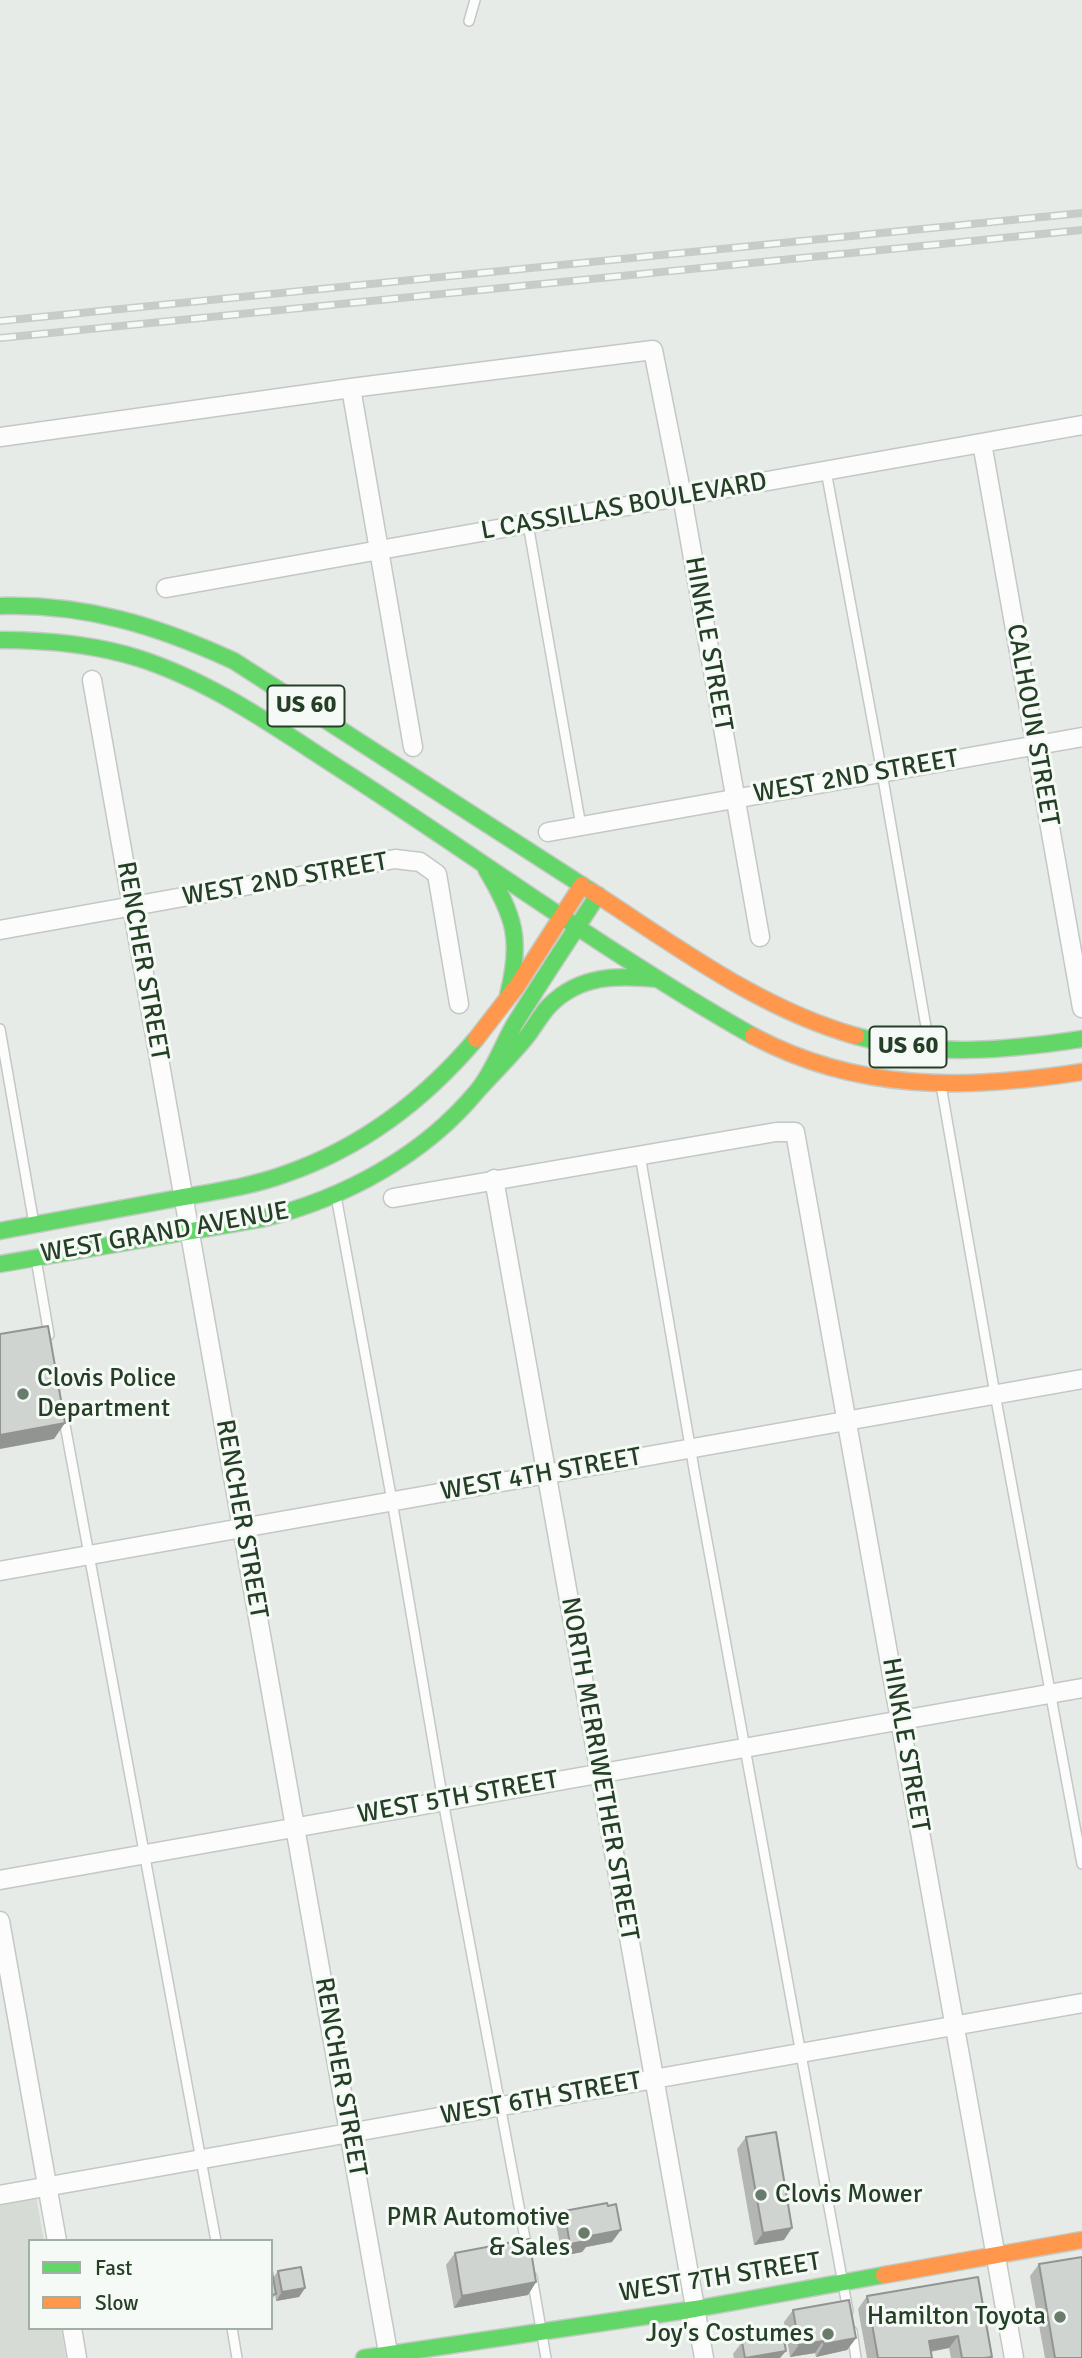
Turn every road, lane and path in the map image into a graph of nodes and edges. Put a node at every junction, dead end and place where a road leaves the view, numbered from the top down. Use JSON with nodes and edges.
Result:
{"nodes":[{"id":1,"x":475,"y":0,"type":"edge"},
{"id":2,"x":468,"y":21,"type":"dead end"},
{"id":3,"x":351,"y":388,"type":"junction"},
{"id":4,"x":1082,"y":425,"type":"edge"},
{"id":5,"x":0,"y":437,"type":"edge"},
{"id":6,"x":982,"y":443,"type":"junction"},
{"id":7,"x":826,"y":471,"type":"junction"},
{"id":8,"x":682,"y":496,"type":"junction"},
{"id":9,"x":528,"y":524,"type":"junction"},
{"id":10,"x":379,"y":550,"type":"junction"},
{"id":11,"x":166,"y":588,"type":"dead end"},
{"id":12,"x":0,"y":606,"type":"edge"},
{"id":13,"x":0,"y":640,"type":"edge"},
{"id":14,"x":92,"y":680,"type":"dead end"},
{"id":15,"x":1082,"y":737,"type":"edge"},
{"id":16,"x":1035,"y":745,"type":"junction"},
{"id":17,"x":413,"y":747,"type":"dead end"},
{"id":18,"x":882,"y":772,"type":"junction"},
{"id":19,"x":737,"y":799,"type":"junction"},
{"id":20,"x":581,"y":826,"type":"junction"},
{"id":21,"x":548,"y":832,"type":"dead end"},
{"id":22,"x":481,"y":861,"type":"junction"},
{"id":23,"x":582,"y":885,"type":"junction"},
{"id":24,"x":598,"y":895,"type":"junction"},
{"id":25,"x":132,"y":907,"type":"junction"},
{"id":26,"x":563,"y":916,"type":"junction"},
{"id":27,"x":577,"y":926,"type":"junction"},
{"id":28,"x":0,"y":930,"type":"edge"},
{"id":29,"x":760,"y":937,"type":"dead end"},
{"id":30,"x":662,"y":979,"type":"junction"},
{"id":31,"x":508,"y":995,"type":"junction"},
{"id":32,"x":459,"y":1004,"type":"dead end"},
{"id":33,"x":1082,"y":1008,"type":"edge"},
{"id":34,"x":0,"y":1029,"type":"edge"},
{"id":35,"x":1082,"y":1039,"type":"edge"},
{"id":36,"x":930,"y":1050,"type":"junction"},
{"id":37,"x":1082,"y":1072,"type":"edge"},
{"id":38,"x":941,"y":1085,"type":"junction"},
{"id":39,"x":479,"y":1089,"type":"junction"},
{"id":40,"x":640,"y":1155,"type":"junction"},
{"id":41,"x":494,"y":1179,"type":"junction"},
{"id":42,"x":335,"y":1194,"type":"junction"},
{"id":43,"x":184,"y":1196,"type":"junction"},
{"id":44,"x":393,"y":1198,"type":"dead end"},
{"id":45,"x":35,"y":1225,"type":"junction"},
{"id":46,"x":190,"y":1230,"type":"junction"},
{"id":47,"x":0,"y":1231,"type":"edge"},
{"id":48,"x":35,"y":1257,"type":"junction"},
{"id":49,"x":0,"y":1264,"type":"edge"},
{"id":50,"x":52,"y":1349,"type":"edge"},
{"id":51,"x":1082,"y":1379,"type":"edge"},
{"id":52,"x":995,"y":1394,"type":"junction"},
{"id":53,"x":62,"y":1404,"type":"edge"},
{"id":54,"x":847,"y":1420,"type":"junction"},
{"id":55,"x":691,"y":1448,"type":"junction"},
{"id":56,"x":547,"y":1474,"type":"junction"},
{"id":57,"x":392,"y":1501,"type":"junction"},
{"id":58,"x":243,"y":1528,"type":"junction"},
{"id":59,"x":89,"y":1555,"type":"junction"},
{"id":60,"x":0,"y":1571,"type":"edge"},
{"id":61,"x":1082,"y":1688,"type":"edge"},
{"id":62,"x":1052,"y":1693,"type":"junction"},
{"id":63,"x":900,"y":1720,"type":"junction"},
{"id":64,"x":745,"y":1748,"type":"junction"},
{"id":65,"x":600,"y":1773,"type":"junction"},
{"id":66,"x":443,"y":1801,"type":"junction"},
{"id":67,"x":296,"y":1828,"type":"junction"},
{"id":68,"x":146,"y":1854,"type":"junction"},
{"id":69,"x":1082,"y":1864,"type":"edge"},
{"id":70,"x":0,"y":1880,"type":"edge"},
{"id":71,"x":0,"y":1921,"type":"edge"},
{"id":72,"x":1082,"y":2003,"type":"edge"},
{"id":73,"x":954,"y":2026,"type":"junction"},
{"id":74,"x":800,"y":2053,"type":"junction"},
{"id":75,"x":654,"y":2079,"type":"junction"},
{"id":76,"x":500,"y":2106,"type":"junction"},
{"id":77,"x":350,"y":2133,"type":"junction"},
{"id":78,"x":201,"y":2160,"type":"junction"},
{"id":79,"x":47,"y":2187,"type":"junction"},
{"id":80,"x":0,"y":2195,"type":"edge"},
{"id":81,"x":57,"y":2239,"type":"edge"},
{"id":82,"x":216,"y":2239,"type":"edge"},
{"id":83,"x":1082,"y":2239,"type":"edge"},
{"id":84,"x":995,"y":2255,"type":"junction"},
{"id":85,"x":843,"y":2282,"type":"junction"},
{"id":86,"x":695,"y":2309,"type":"junction"},
{"id":87,"x":72,"y":2330,"type":"edge"},
{"id":88,"x":232,"y":2330,"type":"edge"},
{"id":89,"x":541,"y":2331,"type":"junction"},
{"id":90,"x":388,"y":2356,"type":"edge"},
{"id":91,"x":77,"y":2358,"type":"edge"},
{"id":92,"x":237,"y":2358,"type":"edge"},
{"id":93,"x":364,"y":2358,"type":"edge"},
{"id":94,"x":546,"y":2358,"type":"edge"},
{"id":95,"x":704,"y":2358,"type":"edge"},
{"id":96,"x":856,"y":2358,"type":"edge"},
{"id":97,"x":1013,"y":2358,"type":"edge"}],
"edges":[{"from":1,"to":2,"type":"lane"},
{"from":3,"to":5,"type":"street"},
{"from":3,"to":8,"type":"street","name":"HINKLE STREET"},
{"from":3,"to":10,"type":"street"},
{"from":4,"to":6,"type":"street","name":"L CASSILLAS BOULEVARD"},
{"from":6,"to":7,"type":"street","name":"L CASSILLAS BOULEVARD"},
{"from":6,"to":16,"type":"street","name":"CALHOUN STREET"},
{"from":7,"to":8,"type":"street","name":"L CASSILLAS BOULEVARD"},
{"from":7,"to":18,"type":"lane"},
{"from":8,"to":9,"type":"street","name":"L CASSILLAS BOULEVARD"},
{"from":8,"to":19,"type":"street","name":"HINKLE STREET"},
{"from":9,"to":10,"type":"street","name":"L CASSILLAS BOULEVARD"},
{"from":9,"to":20,"type":"lane"},
{"from":10,"to":11,"type":"street","name":"L CASSILLAS BOULEVARD"},
{"from":10,"to":17,"type":"street"},
{"from":12,"to":23,"type":"main road","number":"US 60"},
{"from":13,"to":22,"type":"main road","number":"US 60"},
{"from":14,"to":25,"type":"street","name":"RENCHER STREET"},
{"from":15,"to":16,"type":"street","name":"WEST 2ND STREET"},
{"from":16,"to":18,"type":"street","name":"WEST 2ND STREET"},
{"from":16,"to":33,"type":"street","name":"CALHOUN STREET"},
{"from":18,"to":19,"type":"street","name":"WEST 2ND STREET"},
{"from":18,"to":36,"type":"lane"},
{"from":19,"to":20,"type":"street","name":"WEST 2ND STREET"},
{"from":19,"to":29,"type":"street","name":"HINKLE STREET"},
{"from":20,"to":21,"type":"street","name":"WEST 2ND STREET"},
{"from":22,"to":26,"type":"main road","number":"US 60"},
{"from":22,"to":31,"type":"main road"},
{"from":23,"to":24,"type":"main road","number":"US 60"},
{"from":23,"to":26,"type":"main road","name":"WEST GRAND AVENUE"},
{"from":24,"to":27,"type":"main road","name":"WEST GRAND AVENUE"},
{"from":24,"to":36,"type":"main road","number":"US 60"},
{"from":25,"to":28,"type":"street","name":"WEST 2ND STREET"},
{"from":25,"to":32,"type":"street","name":"WEST 2ND STREET"},
{"from":25,"to":43,"type":"street","name":"RENCHER STREET"},
{"from":26,"to":27,"type":"main road","number":"US 60"},
{"from":26,"to":31,"type":"main road","name":"WEST GRAND AVENUE"},
{"from":27,"to":30,"type":"main road","number":"US 60"},
{"from":27,"to":39,"type":"main road","name":"WEST GRAND AVENUE"},
{"from":30,"to":38,"type":"main road","number":"US 60"},
{"from":30,"to":39,"type":"main road"},
{"from":31,"to":43,"type":"main road","name":"WEST GRAND AVENUE"},
{"from":34,"to":45,"type":"lane"},
{"from":35,"to":36,"type":"main road","number":"US 60"},
{"from":37,"to":38,"type":"main road","number":"US 60"},
{"from":38,"to":52,"type":"lane"},
{"from":39,"to":42,"type":"main road","name":"WEST GRAND AVENUE"},
{"from":40,"to":41,"type":"street"},
{"from":40,"to":54,"type":"street","name":"HINKLE STREET"},
{"from":40,"to":55,"type":"lane"},
{"from":41,"to":44,"type":"street"},
{"from":41,"to":56,"type":"street","name":"NORTH MERRIWETHER STREET"},
{"from":42,"to":46,"type":"main road","name":"WEST GRAND AVENUE"},
{"from":42,"to":57,"type":"lane"},
{"from":43,"to":45,"type":"main road","name":"WEST GRAND AVENUE"},
{"from":43,"to":46,"type":"street","name":"RENCHER STREET"},
{"from":45,"to":47,"type":"main road","name":"WEST GRAND AVENUE"},
{"from":46,"to":48,"type":"main road","name":"WEST GRAND AVENUE"},
{"from":46,"to":58,"type":"street","name":"RENCHER STREET"},
{"from":48,"to":49,"type":"main road","name":"WEST GRAND AVENUE"},
{"from":48,"to":50,"type":"lane"},
{"from":51,"to":52,"type":"street","name":"WEST 4TH STREET"},
{"from":52,"to":54,"type":"street","name":"WEST 4TH STREET"},
{"from":52,"to":62,"type":"lane"},
{"from":53,"to":59,"type":"lane"},
{"from":54,"to":55,"type":"street","name":"WEST 4TH STREET"},
{"from":54,"to":63,"type":"street","name":"HINKLE STREET"},
{"from":55,"to":56,"type":"street","name":"WEST 4TH STREET"},
{"from":55,"to":64,"type":"lane"},
{"from":56,"to":57,"type":"street","name":"WEST 4TH STREET"},
{"from":56,"to":65,"type":"street","name":"NORTH MERRIWETHER STREET"},
{"from":57,"to":58,"type":"street","name":"WEST 4TH STREET"},
{"from":57,"to":66,"type":"lane"},
{"from":58,"to":59,"type":"street","name":"WEST 4TH STREET"},
{"from":58,"to":67,"type":"street","name":"RENCHER STREET"},
{"from":59,"to":60,"type":"street","name":"WEST 4TH STREET"},
{"from":59,"to":68,"type":"lane"},
{"from":61,"to":62,"type":"street","name":"WEST 5TH STREET"},
{"from":62,"to":63,"type":"street","name":"WEST 5TH STREET"},
{"from":62,"to":69,"type":"lane"},
{"from":63,"to":64,"type":"street","name":"WEST 5TH STREET"},
{"from":63,"to":73,"type":"street","name":"HINKLE STREET"},
{"from":64,"to":65,"type":"street","name":"WEST 5TH STREET"},
{"from":64,"to":74,"type":"lane"},
{"from":65,"to":66,"type":"street","name":"WEST 5TH STREET"},
{"from":65,"to":75,"type":"street","name":"NORTH MERRIWETHER STREET"},
{"from":66,"to":67,"type":"street","name":"WEST 5TH STREET"},
{"from":66,"to":76,"type":"lane"},
{"from":67,"to":68,"type":"street","name":"WEST 5TH STREET"},
{"from":67,"to":77,"type":"street","name":"RENCHER STREET"},
{"from":68,"to":70,"type":"street","name":"WEST 5TH STREET"},
{"from":68,"to":78,"type":"lane"},
{"from":71,"to":79,"type":"street"},
{"from":72,"to":73,"type":"street","name":"WEST 6TH STREET"},
{"from":73,"to":74,"type":"street","name":"WEST 6TH STREET"},
{"from":73,"to":84,"type":"street","name":"HINKLE STREET"},
{"from":74,"to":75,"type":"street","name":"WEST 6TH STREET"},
{"from":74,"to":85,"type":"lane"},
{"from":75,"to":76,"type":"street","name":"WEST 6TH STREET"},
{"from":75,"to":86,"type":"street","name":"NORTH MERRIWETHER STREET"},
{"from":76,"to":77,"type":"street","name":"WEST 6TH STREET"},
{"from":76,"to":89,"type":"lane"},
{"from":77,"to":78,"type":"street","name":"WEST 6TH STREET"},
{"from":77,"to":90,"type":"street","name":"RENCHER STREET"},
{"from":78,"to":79,"type":"street","name":"WEST 6TH STREET"},
{"from":78,"to":82,"type":"lane"},
{"from":79,"to":80,"type":"street","name":"WEST 6TH STREET"},
{"from":79,"to":81,"type":"street"},
{"from":83,"to":84,"type":"main road","name":"WEST 7TH STREET"},
{"from":84,"to":85,"type":"main road","name":"WEST 7TH STREET"},
{"from":84,"to":97,"type":"street","name":"HINKLE STREET"},
{"from":85,"to":86,"type":"main road","name":"WEST 7TH STREET"},
{"from":85,"to":96,"type":"lane"},
{"from":86,"to":89,"type":"main road","name":"WEST 7TH STREET"},
{"from":86,"to":95,"type":"street","name":"NORTH MERRIWETHER STREET"},
{"from":87,"to":91,"type":"street"},
{"from":88,"to":92,"type":"lane"},
{"from":89,"to":90,"type":"main road","name":"WEST 7TH STREET"},
{"from":89,"to":94,"type":"lane"},
{"from":90,"to":93,"type":"main road","name":"WEST 7TH STREET"}]}
